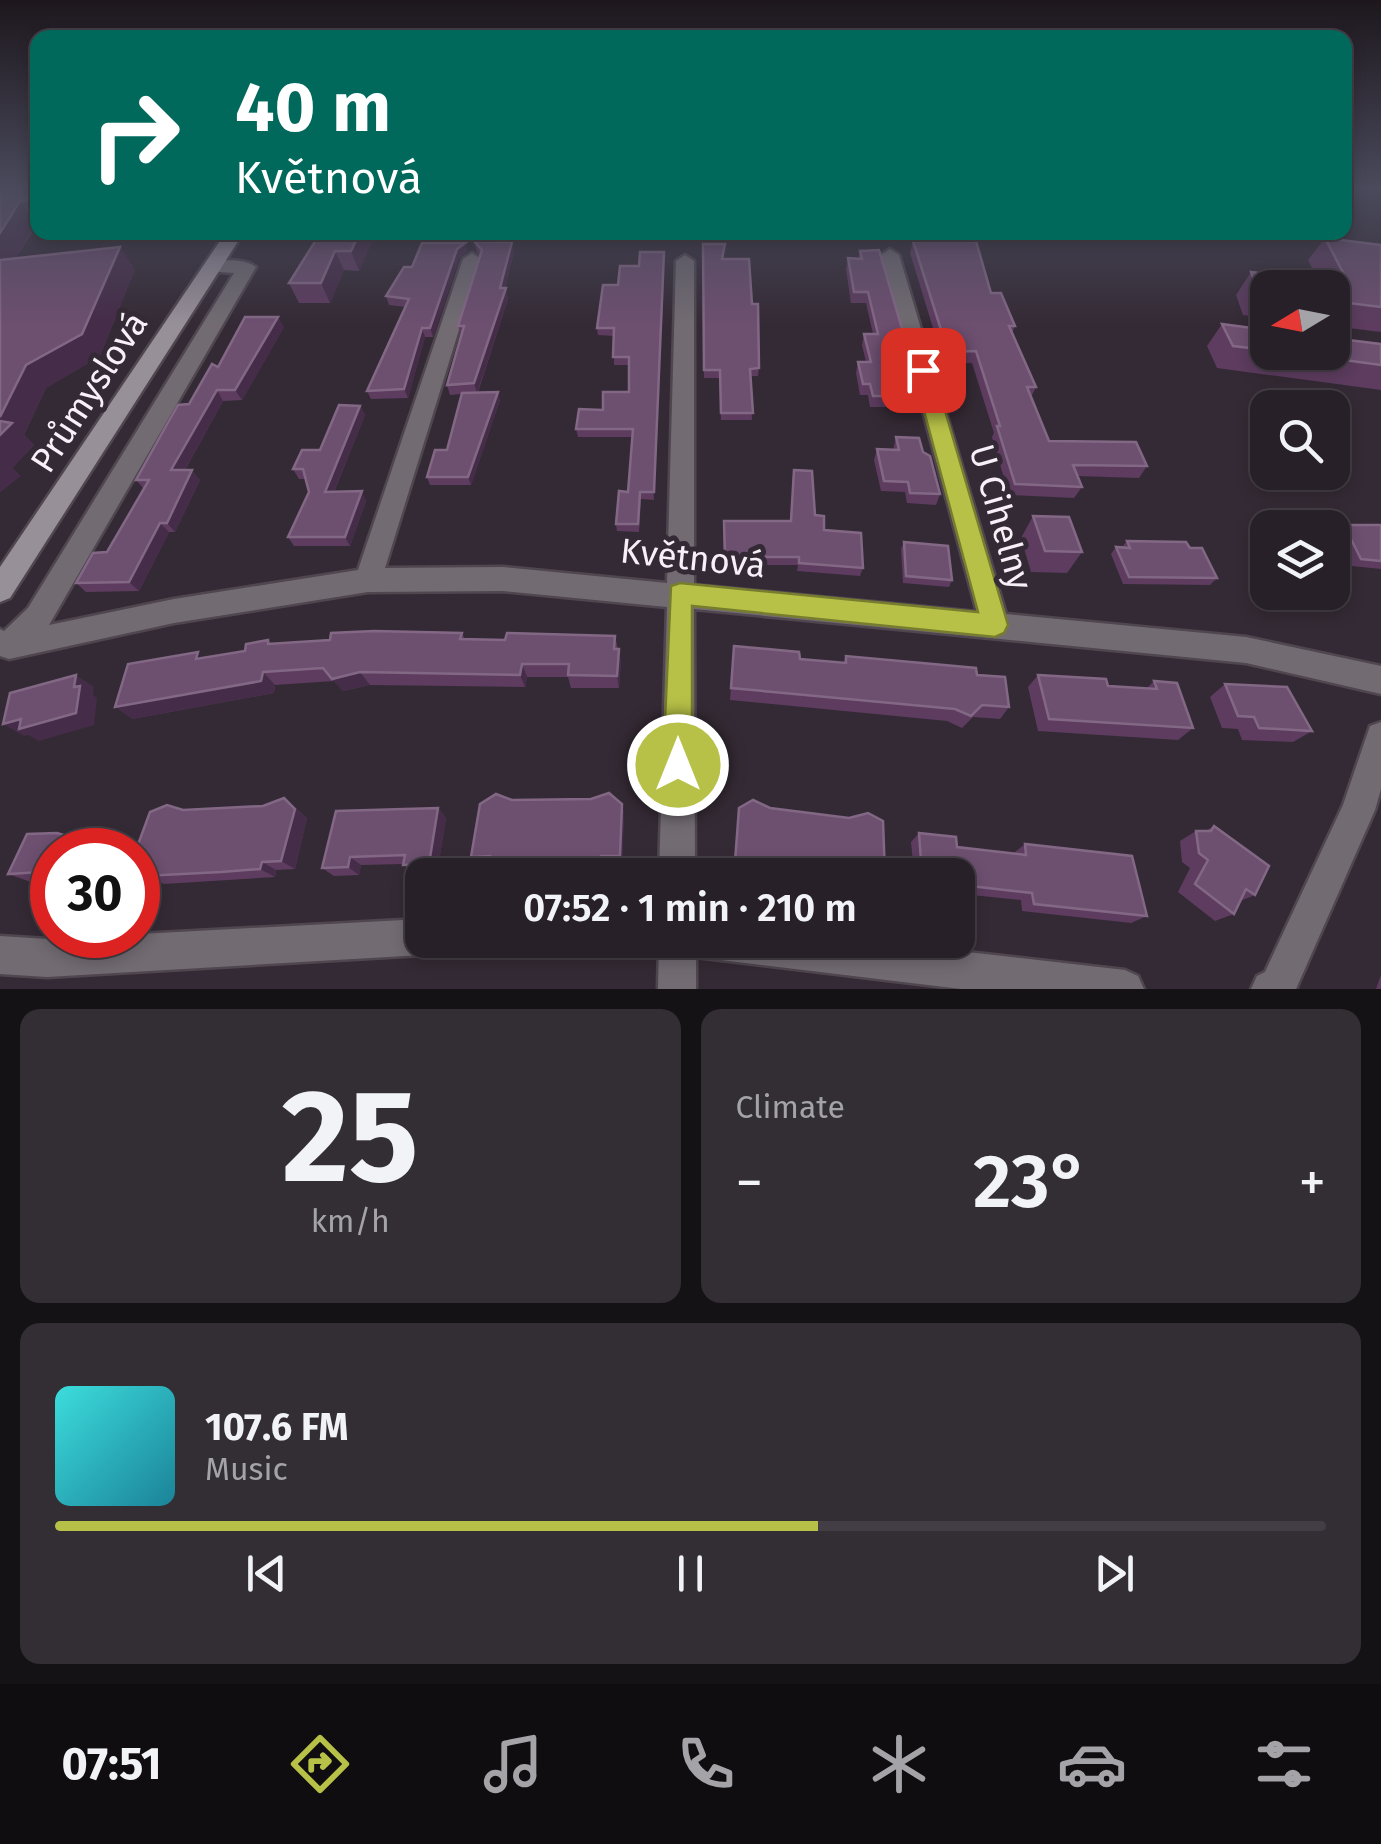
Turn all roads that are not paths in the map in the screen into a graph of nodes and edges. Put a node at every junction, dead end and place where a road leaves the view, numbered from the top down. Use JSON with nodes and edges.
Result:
{"nodes":[{"id":1,"x":230,"y":240,"type":"edge"},
{"id":2,"x":890,"y":255,"type":"dead end"},
{"id":3,"x":472,"y":259,"type":"dead end"},
{"id":4,"x":685,"y":260,"type":"dead end"},
{"id":5,"x":212,"y":267,"type":"junction"},
{"id":6,"x":368,"y":580,"type":"junction"},
{"id":7,"x":0,"y":590,"type":"edge"},
{"id":8,"x":680,"y":594,"type":"junction"},
{"id":9,"x":995,"y":625,"type":"junction"},
{"id":10,"x":3,"y":647,"type":"edge"},
{"id":11,"x":1380,"y":685,"type":"edge"},
{"id":12,"x":1381,"y":737,"type":"edge"},
{"id":13,"x":677,"y":858,"type":"edge"},
{"id":14,"x":405,"y":938,"type":"edge"},
{"id":15,"x":0,"y":955,"type":"edge"},
{"id":16,"x":677,"y":958,"type":"edge"},
{"id":17,"x":855,"y":958,"type":"edge"},
{"id":18,"x":677,"y":989,"type":"edge"},
{"id":19,"x":1125,"y":989,"type":"edge"},
{"id":20,"x":1270,"y":989,"type":"edge"}],
"edges":[{"from":1,"to":5,"type":"main road","name":"Průmyslová"},
{"from":2,"to":9,"type":"street","name":"U Cihelny"},
{"from":3,"to":6,"type":"street"},
{"from":4,"to":8,"type":"street"},
{"from":5,"to":7,"type":"main road","name":"Průmyslová"},
{"from":5,"to":10,"type":"street"},
{"from":6,"to":8,"type":"street","name":"Květnová"},
{"from":6,"to":10,"type":"street","name":"Květnová"},
{"from":8,"to":9,"type":"street","name":"Květnová"},
{"from":8,"to":13,"type":"street"},
{"from":9,"to":11,"type":"street","name":"Květnová"},
{"from":12,"to":20,"type":"street"},
{"from":14,"to":15,"type":"street"},
{"from":16,"to":18,"type":"street"},
{"from":17,"to":19,"type":"street"}]}
